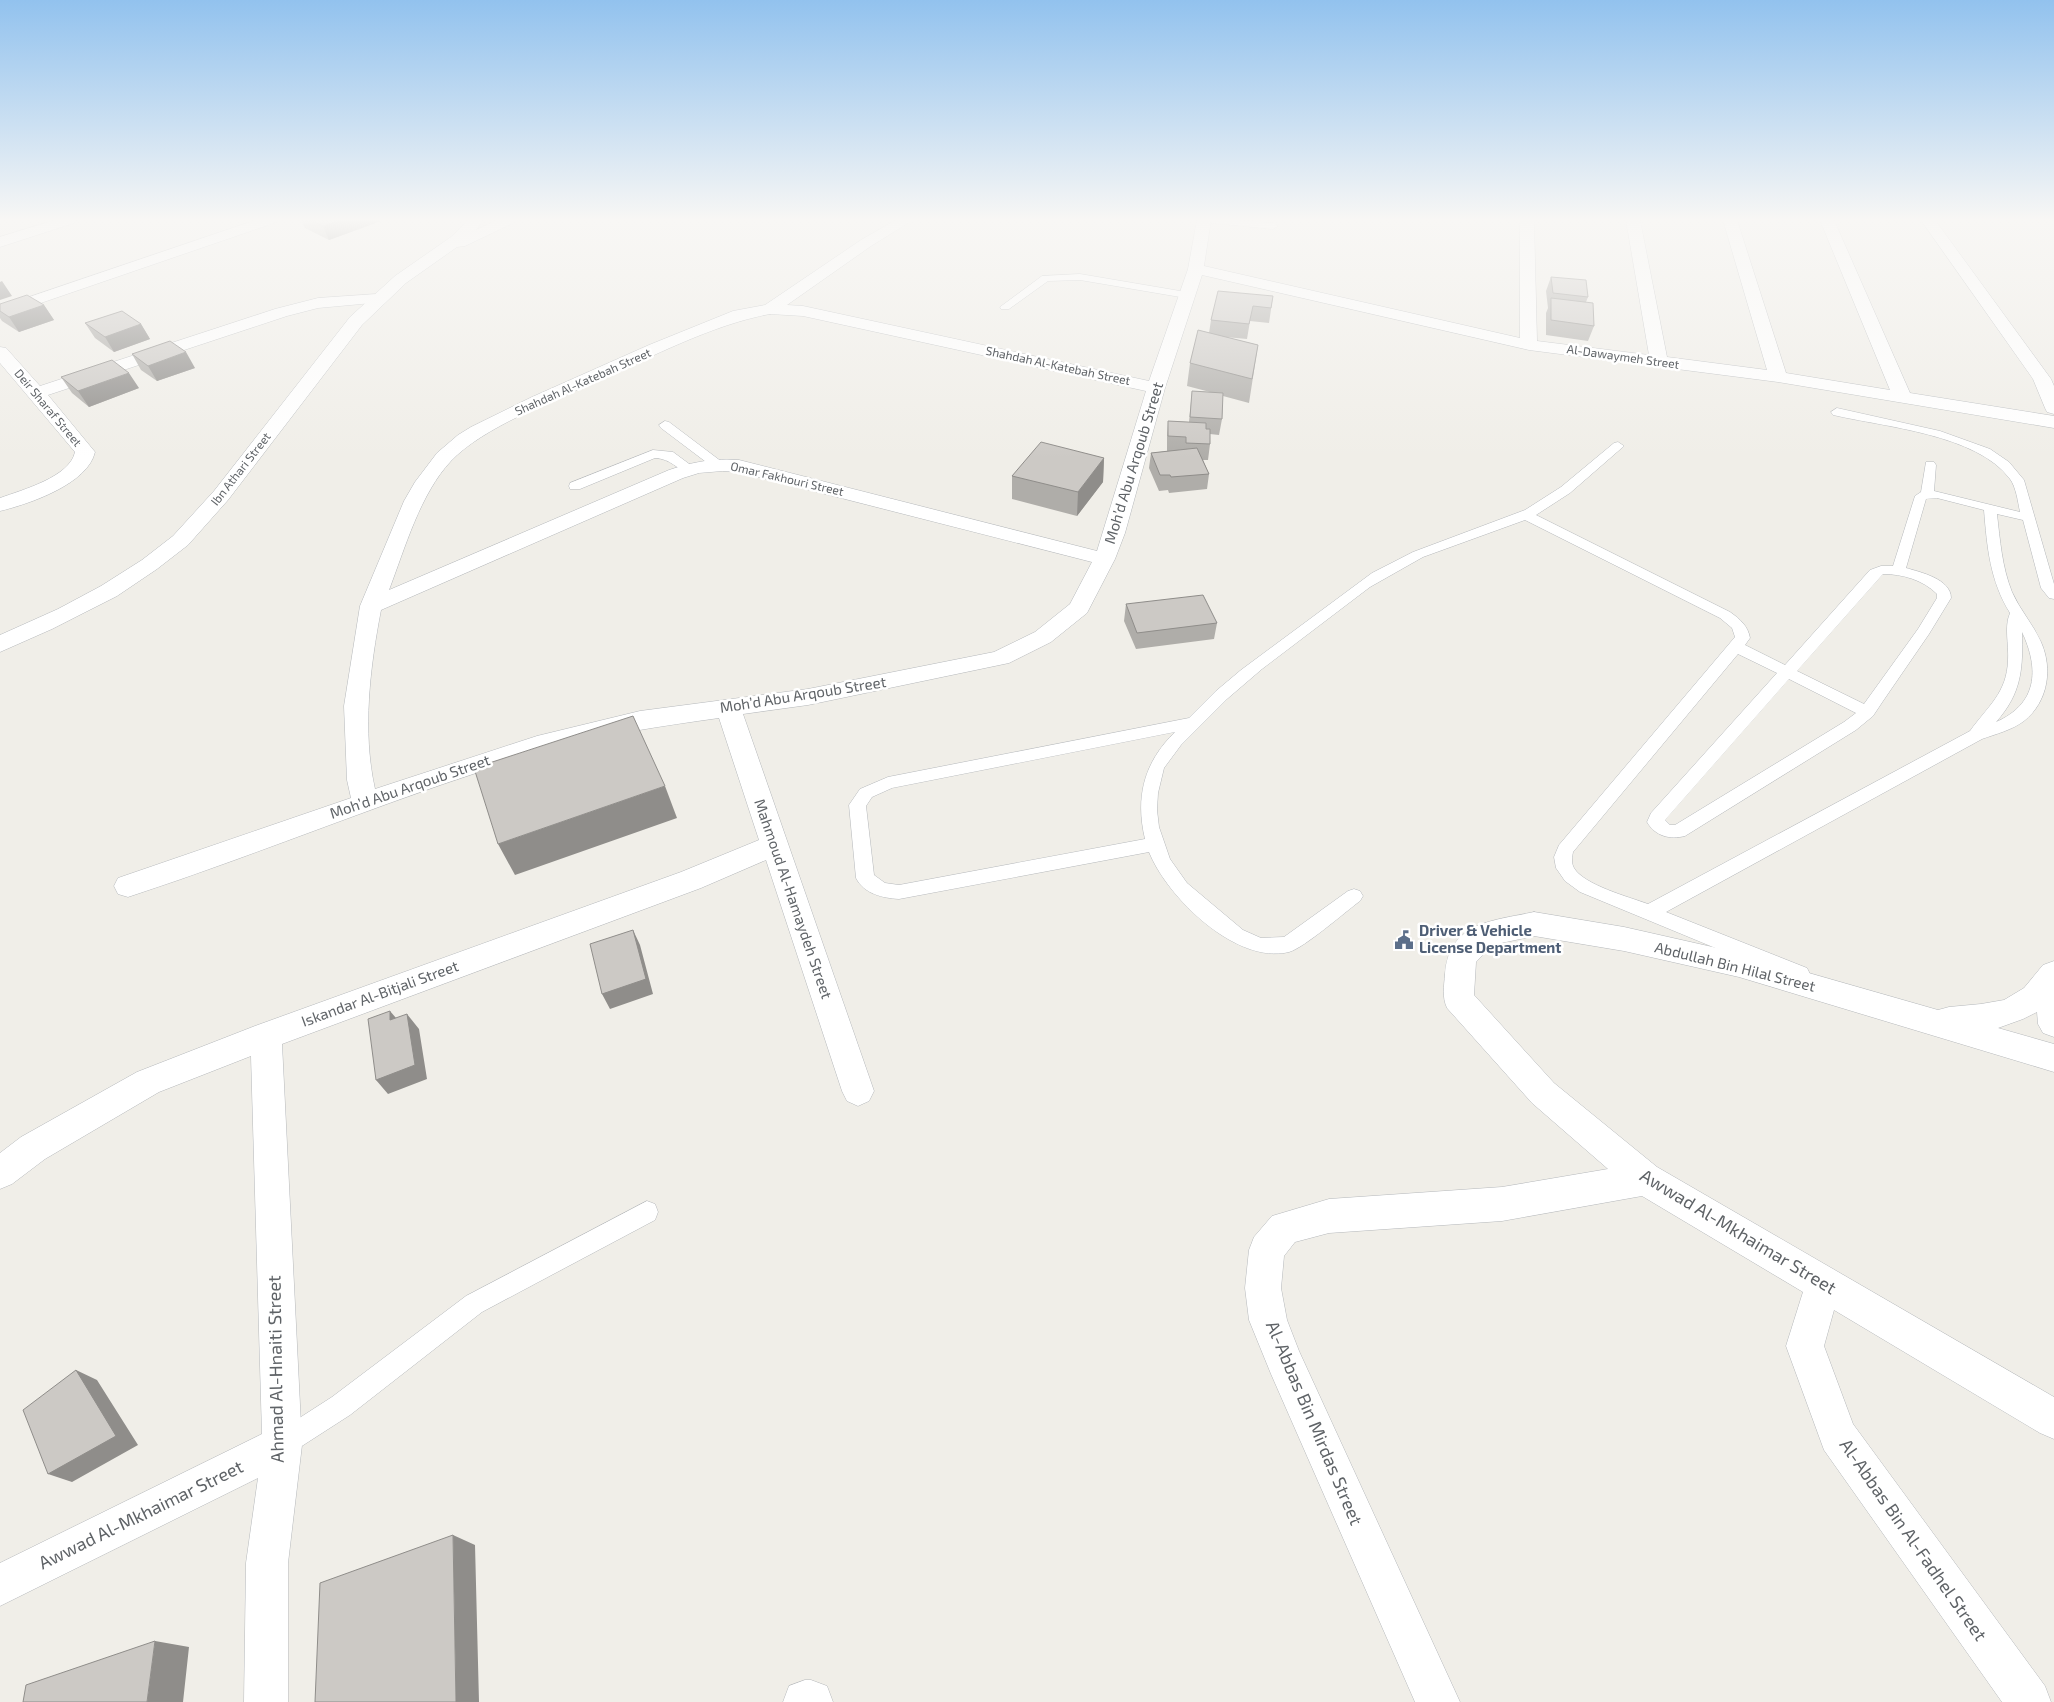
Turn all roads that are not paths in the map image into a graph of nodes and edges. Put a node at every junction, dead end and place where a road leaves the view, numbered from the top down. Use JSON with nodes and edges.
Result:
{"nodes":[{"id":1,"x":37,"y":299,"type":"edge"},
{"id":2,"x":371,"y":299,"type":"edge"},
{"id":3,"x":377,"y":299,"type":"edge"},
{"id":4,"x":784,"y":299,"type":"edge"},
{"id":5,"x":1016,"y":299,"type":"edge"},
{"id":6,"x":1185,"y":299,"type":"edge"},
{"id":7,"x":1329,"y":299,"type":"edge"},
{"id":8,"x":1528,"y":299,"type":"edge"},
{"id":9,"x":1647,"y":299,"type":"edge"},
{"id":10,"x":1754,"y":299,"type":"edge"},
{"id":11,"x":1860,"y":299,"type":"edge"},
{"id":12,"x":1985,"y":299,"type":"edge"},
{"id":13,"x":1005,"y":307,"type":"dead end"},
{"id":14,"x":770,"y":309,"type":"junction"},
{"id":15,"x":0,"y":312,"type":"edge"},
{"id":16,"x":1529,"y":345,"type":"junction"},
{"id":17,"x":0,"y":352,"type":"edge"},
{"id":18,"x":1659,"y":363,"type":"junction"},
{"id":19,"x":1778,"y":377,"type":"junction"},
{"id":20,"x":1156,"y":388,"type":"junction"},
{"id":21,"x":37,"y":393,"type":"junction"},
{"id":22,"x":1903,"y":398,"type":"junction"},
{"id":23,"x":2054,"y":408,"type":"edge"},
{"id":24,"x":1837,"y":412,"type":"dead end"},
{"id":25,"x":2054,"y":422,"type":"edge"},
{"id":26,"x":665,"y":425,"type":"dead end"},
{"id":27,"x":1618,"y":446,"type":"dead end"},
{"id":28,"x":718,"y":464,"type":"junction"},
{"id":29,"x":1930,"y":465,"type":"dead end"},
{"id":30,"x":690,"y":468,"type":"junction"},
{"id":31,"x":575,"y":486,"type":"dead end"},
{"id":32,"x":1927,"y":494,"type":"junction"},
{"id":33,"x":0,"y":505,"type":"edge"},
{"id":34,"x":1990,"y":507,"type":"junction"},
{"id":35,"x":1526,"y":515,"type":"junction"},
{"id":36,"x":2029,"y":518,"type":"junction"},
{"id":37,"x":1104,"y":559,"type":"junction"},
{"id":38,"x":1898,"y":571,"type":"junction"},
{"id":39,"x":2054,"y":595,"type":"edge"},
{"id":40,"x":371,"y":606,"type":"junction"},
{"id":41,"x":2016,"y":614,"type":"junction"},
{"id":42,"x":0,"y":644,"type":"edge"},
{"id":43,"x":1737,"y":647,"type":"junction"},
{"id":44,"x":1788,"y":672,"type":"junction"},
{"id":45,"x":728,"y":707,"type":"junction"},
{"id":46,"x":1867,"y":712,"type":"junction"},
{"id":47,"x":1194,"y":723,"type":"junction"},
{"id":48,"x":1976,"y":736,"type":"junction"},
{"id":49,"x":365,"y":802,"type":"junction"},
{"id":50,"x":1154,"y":844,"type":"junction"},
{"id":51,"x":774,"y":845,"type":"junction"},
{"id":52,"x":128,"y":886,"type":"dead end"},
{"id":53,"x":1354,"y":896,"type":"dead end"},
{"id":54,"x":1648,"y":913,"type":"junction"},
{"id":55,"x":2054,"y":974,"type":"edge"},
{"id":56,"x":1838,"y":994,"type":"junction"},
{"id":57,"x":1458,"y":999,"type":"joint"},
{"id":58,"x":1916,"y":1017,"type":"junction"},
{"id":59,"x":2054,"y":1024,"type":"edge"},
{"id":60,"x":266,"y":1036,"type":"junction"},
{"id":61,"x":2054,"y":1058,"type":"edge"},
{"id":62,"x":858,"y":1091,"type":"dead end"},
{"id":63,"x":0,"y":1173,"type":"edge"},
{"id":64,"x":1645,"y":1179,"type":"junction"},
{"id":65,"x":647,"y":1212,"type":"dead end"},
{"id":66,"x":1824,"y":1283,"type":"junction"},
{"id":67,"x":2054,"y":1419,"type":"edge"},
{"id":68,"x":282,"y":1445,"type":"junction"},
{"id":69,"x":0,"y":1585,"type":"edge"},
{"id":70,"x":266,"y":1702,"type":"edge"},
{"id":71,"x":805,"y":1702,"type":"edge"},
{"id":72,"x":811,"y":1702,"type":"edge"},
{"id":73,"x":1438,"y":1702,"type":"edge"},
{"id":74,"x":2028,"y":1702,"type":"edge"}],
"edges":[{"from":1,"to":15,"type":"street"},
{"from":2,"to":21,"type":"street"},
{"from":3,"to":42,"type":"street","name":"Ibn Athari Street"},
{"from":4,"to":14,"type":"street"},
{"from":5,"to":13,"type":"lane"},
{"from":6,"to":20,"type":"street","name":"Moh’d Abu Arqoub Street"},
{"from":7,"to":16,"type":"street","name":"Al-Dawaymeh Street"},
{"from":8,"to":16,"type":"street"},
{"from":9,"to":18,"type":"street"},
{"from":10,"to":19,"type":"street"},
{"from":11,"to":22,"type":"street"},
{"from":12,"to":23,"type":"street"},
{"from":14,"to":20,"type":"street","name":"Shahdah Al-Katebah Street"},
{"from":14,"to":40,"type":"street","name":"Shahdah Al-Katebah Street"},
{"from":16,"to":18,"type":"street","name":"Al-Dawaymeh Street"},
{"from":17,"to":21,"type":"street","name":"Deir Sharaf Street"},
{"from":18,"to":19,"type":"street","name":"Al-Dawaymeh Street"},
{"from":19,"to":22,"type":"street","name":"Al-Dawaymeh Street"},
{"from":20,"to":37,"type":"street","name":"Moh’d Abu Arqoub Street"},
{"from":21,"to":33,"type":"street","name":"Deir Sharaf Street"},
{"from":22,"to":25,"type":"street","name":"Al-Dawaymeh Street"},
{"from":24,"to":36,"type":"lane"},
{"from":26,"to":28,"type":"lane"},
{"from":27,"to":35,"type":"lane"},
{"from":28,"to":30,"type":"street","name":"Omar Fakhouri Street"},
{"from":28,"to":37,"type":"street","name":"Omar Fakhouri Street"},
{"from":29,"to":32,"type":"lane"},
{"from":30,"to":31,"type":"lane"},
{"from":30,"to":40,"type":"street","name":"Omar Fakhouri Street"},
{"from":32,"to":34,"type":"lane"},
{"from":32,"to":38,"type":"lane"},
{"from":34,"to":36,"type":"lane"},
{"from":34,"to":41,"type":"lane"},
{"from":35,"to":43,"type":"lane"},
{"from":35,"to":47,"type":"lane"},
{"from":36,"to":39,"type":"lane"},
{"from":37,"to":45,"type":"street","name":"Moh’d Abu Arqoub Street"},
{"from":38,"to":44,"type":"lane"},
{"from":38,"to":46,"type":"lane"},
{"from":40,"to":49,"type":"street","name":"Shahdah Al-Katebah Street"},
{"from":41,"to":48,"type":"lane"},
{"from":41,"to":48,"type":"lane"},
{"from":43,"to":44,"type":"lane"},
{"from":43,"to":54,"type":"lane"},
{"from":44,"to":46,"type":"lane"},
{"from":44,"to":46,"type":"lane"},
{"from":45,"to":49,"type":"street","name":"Moh’d Abu Arqoub Street"},
{"from":45,"to":51,"type":"street","name":"Mahmoud Al-Hamaydeh Street"},
{"from":47,"to":50,"type":"lane"},
{"from":47,"to":50,"type":"lane"},
{"from":48,"to":54,"type":"lane"},
{"from":49,"to":52,"type":"street","name":"Moh’d Abu Arqoub Street"},
{"from":50,"to":53,"type":"lane"},
{"from":51,"to":60,"type":"street","name":"Iskandar Al-Bitjali Street"},
{"from":51,"to":62,"type":"street","name":"Mahmoud Al-Hamaydeh Street"},
{"from":54,"to":56,"type":"lane"},
{"from":55,"to":58,"type":"street"},
{"from":55,"to":59,"type":"street"},
{"from":56,"to":57,"type":"street","name":"Abdullah Bin Hilal Street"},
{"from":56,"to":58,"type":"street","name":"Abdullah Bin Hilal Street"},
{"from":57,"to":64,"type":"street","name":"Awwad Al-Mkhaimar Street"},
{"from":58,"to":61,"type":"street","name":"Abdullah Bin Hilal Street"},
{"from":60,"to":63,"type":"street","name":"Iskandar Al-Bitjali Street"},
{"from":60,"to":68,"type":"street","name":"Ahmad Al-Hnaiti Street"},
{"from":64,"to":66,"type":"street","name":"Awwad Al-Mkhaimar Street"},
{"from":64,"to":73,"type":"street","name":"Al-Abbas Bin Mirdas Street"},
{"from":65,"to":68,"type":"lane"},
{"from":66,"to":67,"type":"street","name":"Awwad Al-Mkhaimar Street"},
{"from":66,"to":74,"type":"street","name":"Al-Abbas Bin Al-Fadhel Street"},
{"from":68,"to":69,"type":"street","name":"Awwad Al-Mkhaimar Street"},
{"from":68,"to":70,"type":"street","name":"Ahmad Al-Hnaiti Street"},
{"from":71,"to":72,"type":"street"}]}
